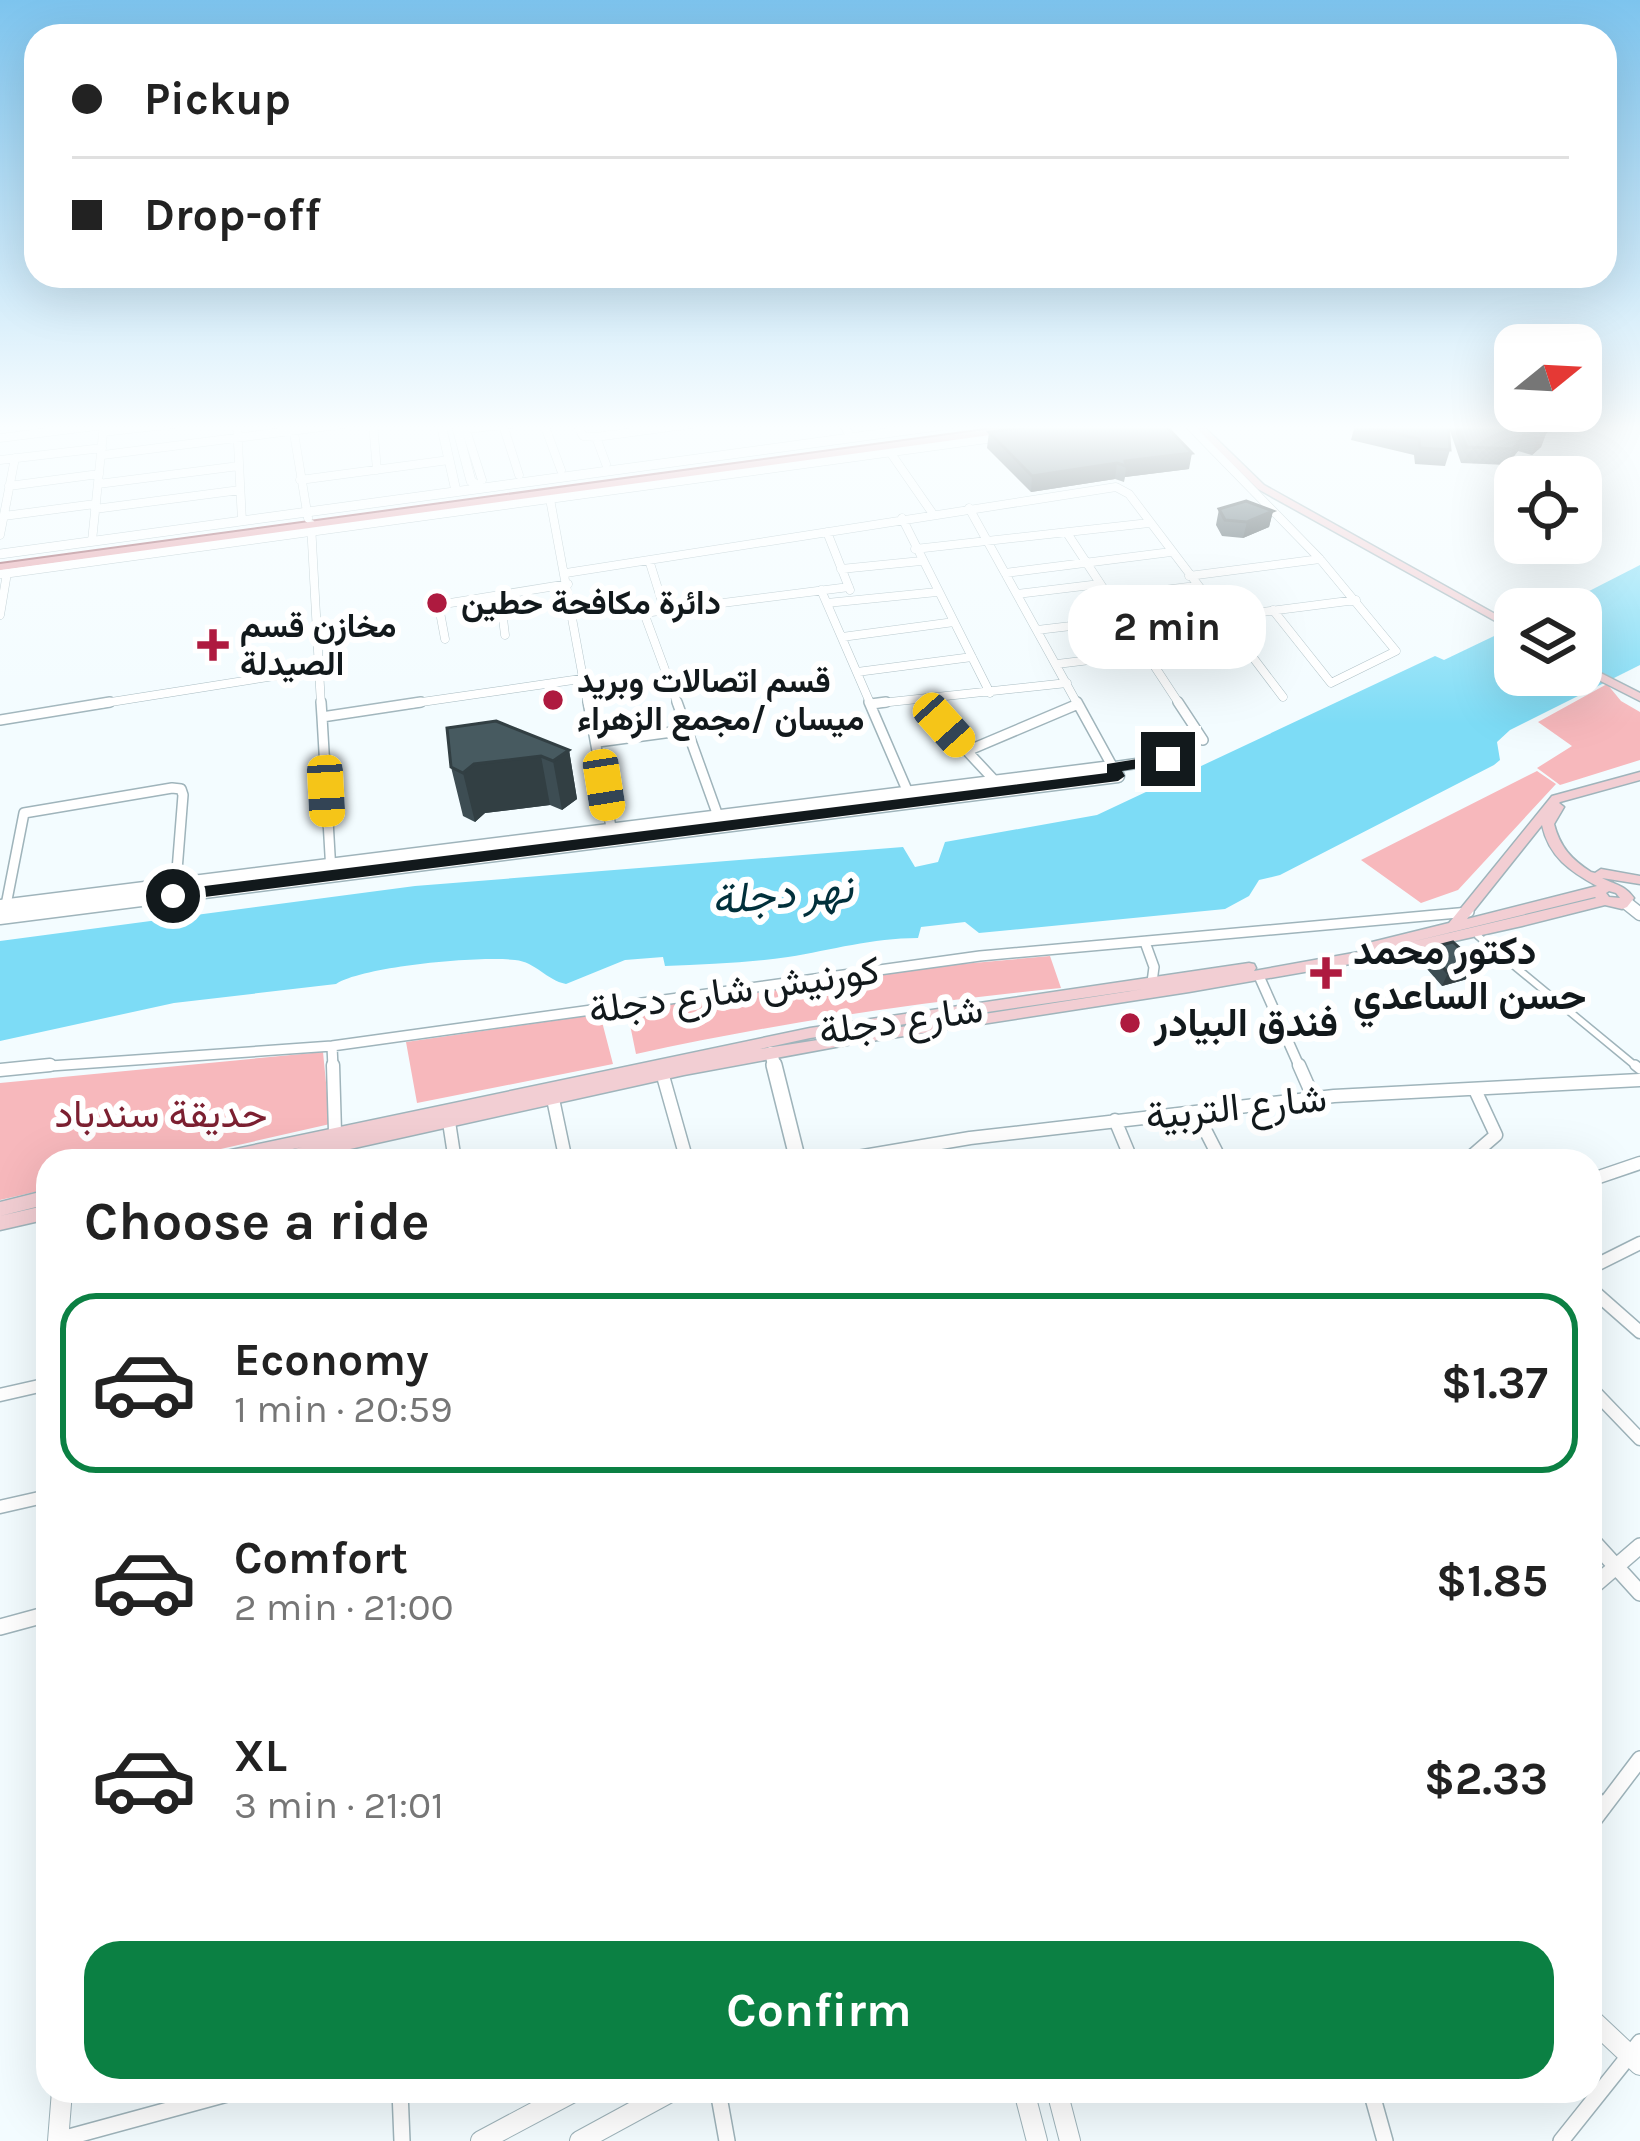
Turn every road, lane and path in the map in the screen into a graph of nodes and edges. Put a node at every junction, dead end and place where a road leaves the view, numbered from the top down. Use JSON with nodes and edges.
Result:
{"nodes":[{"id":1,"x":94,"y":524,"type":"edge"},
{"id":2,"x":231,"y":524,"type":"edge"},
{"id":3,"x":288,"y":524,"type":"edge"},
{"id":4,"x":309,"y":524,"type":"edge"},
{"id":5,"x":555,"y":524,"type":"edge"},
{"id":6,"x":870,"y":524,"type":"edge"},
{"id":7,"x":904,"y":524,"type":"edge"},
{"id":8,"x":978,"y":524,"type":"edge"},
{"id":9,"x":1141,"y":524,"type":"edge"},
{"id":10,"x":1150,"y":524,"type":"edge"},
{"id":11,"x":1287,"y":524,"type":"edge"},
{"id":12,"x":1328,"y":524,"type":"edge"},
{"id":13,"x":827,"y":532,"type":"junction"},
{"id":14,"x":1067,"y":532,"type":"junction"},
{"id":15,"x":92,"y":541,"type":"junction"},
{"id":16,"x":164,"y":541,"type":"junction"},
{"id":17,"x":987,"y":541,"type":"junction"},
{"id":18,"x":915,"y":549,"type":"junction"},
{"id":19,"x":1171,"y":552,"type":"junction"},
{"id":20,"x":1320,"y":559,"type":"junction"},
{"id":21,"x":649,"y":560,"type":"junction"},
{"id":22,"x":921,"y":561,"type":"junction"},
{"id":23,"x":1087,"y":563,"type":"junction"},
{"id":24,"x":5,"y":564,"type":"edge"},
{"id":25,"x":841,"y":569,"type":"junction"},
{"id":26,"x":1005,"y":572,"type":"junction"},
{"id":27,"x":1189,"y":576,"type":"junction"},
{"id":28,"x":567,"y":579,"type":"junction"},
{"id":29,"x":1100,"y":584,"type":"junction"},
{"id":30,"x":1196,"y":586,"type":"junction"},
{"id":31,"x":849,"y":587,"type":"junction"},
{"id":32,"x":821,"y":590,"type":"junction"},
{"id":33,"x":937,"y":592,"type":"junction"},
{"id":34,"x":1017,"y":594,"type":"junction"},
{"id":35,"x":500,"y":595,"type":"junction"},
{"id":36,"x":1108,"y":597,"type":"junction"},
{"id":37,"x":855,"y":600,"type":"junction"},
{"id":38,"x":1356,"y":600,"type":"junction"},
{"id":39,"x":827,"y":603,"type":"junction"},
{"id":40,"x":664,"y":608,"type":"junction"},
{"id":41,"x":1273,"y":610,"type":"junction"},
{"id":42,"x":0,"y":616,"type":"edge"},
{"id":43,"x":1494,"y":616,"type":"edge"},
{"id":44,"x":1220,"y":617,"type":"junction"},
{"id":45,"x":954,"y":622,"type":"junction"},
{"id":46,"x":1125,"y":624,"type":"junction"},
{"id":47,"x":1037,"y":630,"type":"junction"},
{"id":48,"x":505,"y":635,"type":"dead end"},
{"id":49,"x":842,"y":637,"type":"junction"},
{"id":50,"x":445,"y":639,"type":"dead end"},
{"id":51,"x":1238,"y":643,"type":"junction"},
{"id":52,"x":1144,"y":654,"type":"junction"},
{"id":53,"x":972,"y":657,"type":"junction"},
{"id":54,"x":1057,"y":664,"type":"junction"},
{"id":55,"x":319,"y":669,"type":"junction"},
{"id":56,"x":857,"y":672,"type":"junction"},
{"id":57,"x":1602,"y":675,"type":"edge"},
{"id":58,"x":587,"y":678,"type":"junction"},
{"id":59,"x":1067,"y":683,"type":"junction"},
{"id":60,"x":990,"y":692,"type":"junction"},
{"id":61,"x":1640,"y":696,"type":"edge"},
{"id":62,"x":1283,"y":698,"type":"dead end"},
{"id":63,"x":920,"y":699,"type":"junction"},
{"id":64,"x":871,"y":704,"type":"junction"},
{"id":65,"x":1078,"y":704,"type":"junction"},
{"id":66,"x":322,"y":717,"type":"junction"},
{"id":67,"x":0,"y":720,"type":"edge"},
{"id":68,"x":687,"y":730,"type":"junction"},
{"id":69,"x":1203,"y":740,"type":"dead end"},
{"id":70,"x":598,"y":742,"type":"junction"},
{"id":71,"x":967,"y":751,"type":"junction"},
{"id":72,"x":1168,"y":759,"type":"dead end"},
{"id":73,"x":1115,"y":772,"type":"junction"},
{"id":74,"x":1640,"y":778,"type":"edge"},
{"id":75,"x":995,"y":781,"type":"junction"},
{"id":76,"x":910,"y":797,"type":"junction"},
{"id":77,"x":718,"y":816,"type":"junction"},
{"id":78,"x":1545,"y":819,"type":"junction"},
{"id":79,"x":613,"y":834,"type":"junction"},
{"id":80,"x":1553,"y":844,"type":"junction"},
{"id":81,"x":331,"y":870,"type":"junction"},
{"id":82,"x":1640,"y":880,"type":"edge"},
{"id":83,"x":176,"y":884,"type":"junction"},
{"id":84,"x":1604,"y":891,"type":"junction"},
{"id":85,"x":1630,"y":897,"type":"edge"},
{"id":86,"x":2,"y":909,"type":"edge"},
{"id":87,"x":1468,"y":912,"type":"junction"},
{"id":88,"x":1640,"y":914,"type":"edge"},
{"id":89,"x":1448,"y":930,"type":"junction"},
{"id":90,"x":1478,"y":936,"type":"junction"},
{"id":91,"x":1146,"y":945,"type":"junction"},
{"id":92,"x":1259,"y":976,"type":"junction"},
{"id":93,"x":1152,"y":982,"type":"junction"},
{"id":94,"x":332,"y":1046,"type":"junction"},
{"id":95,"x":771,"y":1053,"type":"junction"},
{"id":96,"x":1640,"y":1069,"type":"edge"},
{"id":97,"x":0,"y":1070,"type":"edge"},
{"id":98,"x":663,"y":1076,"type":"junction"},
{"id":99,"x":1640,"y":1080,"type":"edge"},
{"id":100,"x":1476,"y":1092,"type":"junction"},
{"id":101,"x":553,"y":1099,"type":"junction"},
{"id":102,"x":1314,"y":1099,"type":"junction"},
{"id":103,"x":1197,"y":1114,"type":"junction"},
{"id":104,"x":1114,"y":1120,"type":"junction"},
{"id":105,"x":449,"y":1121,"type":"junction"},
{"id":106,"x":336,"y":1146,"type":"edge"},
{"id":107,"x":453,"y":1149,"type":"edge"},
{"id":108,"x":563,"y":1149,"type":"edge"},
{"id":109,"x":684,"y":1149,"type":"edge"},
{"id":110,"x":795,"y":1149,"type":"edge"},
{"id":111,"x":916,"y":1149,"type":"edge"},
{"id":112,"x":1127,"y":1149,"type":"edge"},
{"id":113,"x":1214,"y":1149,"type":"edge"},
{"id":114,"x":1482,"y":1149,"type":"edge"},
{"id":115,"x":1640,"y":1162,"type":"edge"},
{"id":116,"x":1602,"y":1176,"type":"edge"},
{"id":117,"x":36,"y":1200,"type":"edge"},
{"id":118,"x":0,"y":1208,"type":"edge"},
{"id":119,"x":36,"y":1215,"type":"edge"},
{"id":120,"x":0,"y":1223,"type":"edge"},
{"id":121,"x":1640,"y":1244,"type":"edge"},
{"id":122,"x":1602,"y":1262,"type":"edge"},
{"id":123,"x":1602,"y":1299,"type":"edge"},
{"id":124,"x":1640,"y":1332,"type":"edge"},
{"id":125,"x":36,"y":1387,"type":"edge"},
{"id":126,"x":0,"y":1395,"type":"edge"},
{"id":127,"x":1602,"y":1399,"type":"edge"},
{"id":128,"x":1640,"y":1439,"type":"edge"},
{"id":129,"x":36,"y":1499,"type":"edge"},
{"id":130,"x":0,"y":1507,"type":"edge"},
{"id":131,"x":1640,"y":1546,"type":"edge"},
{"id":132,"x":1602,"y":1552,"type":"edge"},
{"id":133,"x":1616,"y":1569,"type":"junction"},
{"id":134,"x":1602,"y":1580,"type":"edge"},
{"id":135,"x":1640,"y":1593,"type":"edge"},
{"id":136,"x":36,"y":1617,"type":"edge"},
{"id":137,"x":0,"y":1627,"type":"edge"},
{"id":138,"x":1640,"y":1759,"type":"edge"},
{"id":139,"x":1603,"y":1808,"type":"edge"},
{"id":140,"x":1602,"y":2027,"type":"edge"},
{"id":141,"x":1637,"y":2054,"type":"edge"},
{"id":142,"x":1602,"y":2094,"type":"edge"},
{"id":143,"x":61,"y":2103,"type":"edge"},
{"id":144,"x":194,"y":2103,"type":"edge"},
{"id":145,"x":400,"y":2103,"type":"edge"},
{"id":146,"x":553,"y":2103,"type":"edge"},
{"id":147,"x":650,"y":2103,"type":"edge"},
{"id":148,"x":720,"y":2103,"type":"edge"},
{"id":149,"x":1027,"y":2103,"type":"edge"},
{"id":150,"x":1060,"y":2103,"type":"edge"},
{"id":151,"x":1374,"y":2103,"type":"edge"},
{"id":152,"x":1594,"y":2103,"type":"edge"},
{"id":153,"x":58,"y":2140,"type":"edge"},
{"id":154,"x":402,"y":2141,"type":"edge"},
{"id":155,"x":482,"y":2141,"type":"edge"},
{"id":156,"x":580,"y":2141,"type":"edge"},
{"id":157,"x":727,"y":2141,"type":"edge"},
{"id":158,"x":1036,"y":2141,"type":"edge"},
{"id":159,"x":1070,"y":2141,"type":"edge"},
{"id":160,"x":1385,"y":2141,"type":"edge"},
{"id":161,"x":1561,"y":2141,"type":"edge"}],
"edges":[{"from":1,"to":15,"type":"street"},
{"from":2,"to":16,"type":"street"},
{"from":3,"to":16,"type":"main road"},
{"from":4,"to":55,"type":"street"},
{"from":5,"to":28,"type":"street"},
{"from":6,"to":13,"type":"street"},
{"from":7,"to":18,"type":"street"},
{"from":8,"to":17,"type":"street"},
{"from":9,"to":14,"type":"street"},
{"from":10,"to":19,"type":"street"},
{"from":11,"to":20,"type":"street"},
{"from":12,"to":43,"type":"main road"},
{"from":13,"to":21,"type":"street"},
{"from":13,"to":25,"type":"street"},
{"from":14,"to":17,"type":"street"},
{"from":14,"to":23,"type":"street"},
{"from":15,"to":16,"type":"street"},
{"from":15,"to":24,"type":"street"},
{"from":16,"to":24,"type":"main road"},
{"from":17,"to":18,"type":"street"},
{"from":17,"to":26,"type":"street"},
{"from":18,"to":22,"type":"street"},
{"from":19,"to":23,"type":"street"},
{"from":19,"to":27,"type":"street"},
{"from":20,"to":27,"type":"street"},
{"from":20,"to":38,"type":"street"},
{"from":21,"to":28,"type":"street"},
{"from":21,"to":40,"type":"street"},
{"from":22,"to":25,"type":"street"},
{"from":22,"to":33,"type":"street"},
{"from":23,"to":26,"type":"street"},
{"from":23,"to":29,"type":"street"},
{"from":24,"to":42,"type":"street"},
{"from":25,"to":31,"type":"street"},
{"from":26,"to":34,"type":"street"},
{"from":27,"to":30,"type":"street"},
{"from":28,"to":35,"type":"street"},
{"from":28,"to":58,"type":"street"},
{"from":29,"to":34,"type":"street"},
{"from":29,"to":36,"type":"street"},
{"from":30,"to":36,"type":"street"},
{"from":30,"to":44,"type":"street"},
{"from":31,"to":32,"type":"street"},
{"from":31,"to":37,"type":"street"},
{"from":32,"to":39,"type":"street"},
{"from":32,"to":40,"type":"street"},
{"from":33,"to":37,"type":"street"},
{"from":33,"to":45,"type":"street"},
{"from":34,"to":47,"type":"street"},
{"from":35,"to":48,"type":"street"},
{"from":35,"to":50,"type":"street"},
{"from":36,"to":46,"type":"street"},
{"from":37,"to":39,"type":"street"},
{"from":38,"to":41,"type":"street"},
{"from":38,"to":41,"type":"street"},
{"from":39,"to":49,"type":"street"},
{"from":40,"to":68,"type":"street"},
{"from":41,"to":44,"type":"street"},
{"from":44,"to":46,"type":"street"},
{"from":44,"to":51,"type":"street"},
{"from":45,"to":49,"type":"street"},
{"from":45,"to":53,"type":"street"},
{"from":46,"to":47,"type":"street"},
{"from":46,"to":52,"type":"street"},
{"from":47,"to":54,"type":"street"},
{"from":49,"to":56,"type":"street"},
{"from":51,"to":52,"type":"street"},
{"from":51,"to":62,"type":"street"},
{"from":52,"to":54,"type":"street"},
{"from":52,"to":69,"type":"street"},
{"from":53,"to":56,"type":"street"},
{"from":53,"to":60,"type":"street"},
{"from":54,"to":59,"type":"street"},
{"from":55,"to":66,"type":"street"},
{"from":55,"to":67,"type":"street"},
{"from":56,"to":64,"type":"street"},
{"from":57,"to":61,"type":"main road"},
{"from":58,"to":66,"type":"street"},
{"from":58,"to":70,"type":"street"},
{"from":59,"to":60,"type":"street"},
{"from":59,"to":65,"type":"street"},
{"from":60,"to":63,"type":"street"},
{"from":63,"to":64,"type":"street"},
{"from":63,"to":71,"type":"street"},
{"from":64,"to":76,"type":"street"},
{"from":65,"to":71,"type":"street"},
{"from":65,"to":73,"type":"street"},
{"from":66,"to":81,"type":"street"},
{"from":68,"to":70,"type":"street"},
{"from":68,"to":77,"type":"street"},
{"from":70,"to":79,"type":"street"},
{"from":71,"to":75,"type":"street"},
{"from":72,"to":73,"type":"street"},
{"from":73,"to":75,"type":"street"},
{"from":73,"to":76,"type":"street"},
{"from":74,"to":78,"type":"main road"},
{"from":75,"to":76,"type":"street"},
{"from":76,"to":77,"type":"street"},
{"from":76,"to":79,"type":"street"},
{"from":77,"to":79,"type":"street"},
{"from":78,"to":80,"type":"main road"},
{"from":78,"to":84,"type":"main road"},
{"from":78,"to":87,"type":"main road"},
{"from":79,"to":81,"type":"street"},
{"from":80,"to":82,"type":"main road"},
{"from":80,"to":84,"type":"main road"},
{"from":81,"to":83,"type":"street"},
{"from":81,"to":86,"type":"street"},
{"from":82,"to":84,"type":"main road","name":"شارع دجلة"},
{"from":83,"to":86,"type":"street"},
{"from":83,"to":86,"type":"street"},
{"from":84,"to":85,"type":"main road"},
{"from":84,"to":89,"type":"main road","name":"شارع دجلة"},
{"from":84,"to":90,"type":"main road","name":"شارع دجلة"},
{"from":85,"to":88,"type":"street"},
{"from":87,"to":89,"type":"main road"},
{"from":87,"to":91,"type":"street","name":"كورنيش شارع دجلة"},
{"from":89,"to":93,"type":"main road","name":"شارع دجلة"},
{"from":90,"to":92,"type":"main road","name":"شارع دجلة"},
{"from":90,"to":96,"type":"street"},
{"from":91,"to":93,"type":"street"},
{"from":91,"to":94,"type":"street","name":"كورنيش شارع دجلة"},
{"from":92,"to":95,"type":"main road","name":"شارع دجلة"},
{"from":92,"to":102,"type":"street"},
{"from":93,"to":106,"type":"main road","name":"شارع دجلة"},
{"from":94,"to":97,"type":"street","name":"كورنيش شارع دجلة"},
{"from":94,"to":106,"type":"street"},
{"from":95,"to":98,"type":"main road","name":"شارع دجلة"},
{"from":95,"to":110,"type":"street"},
{"from":98,"to":101,"type":"main road","name":"شارع دجلة"},
{"from":98,"to":109,"type":"street"},
{"from":99,"to":100,"type":"street","name":"شارع التربية"},
{"from":100,"to":102,"type":"street","name":"شارع التربية"},
{"from":100,"to":114,"type":"street"},
{"from":101,"to":105,"type":"main road","name":"شارع دجلة"},
{"from":101,"to":108,"type":"street"},
{"from":102,"to":103,"type":"street","name":"شارع التربية"},
{"from":103,"to":104,"type":"street","name":"شارع التربية"},
{"from":103,"to":113,"type":"street"},
{"from":104,"to":111,"type":"street","name":"شارع التربية"},
{"from":104,"to":112,"type":"street"},
{"from":105,"to":106,"type":"main road","name":"شارع دجلة"},
{"from":105,"to":107,"type":"street"},
{"from":115,"to":116,"type":"street"},
{"from":117,"to":118,"type":"main road"},
{"from":119,"to":120,"type":"main road"},
{"from":121,"to":122,"type":"street"},
{"from":123,"to":124,"type":"street"},
{"from":125,"to":126,"type":"street"},
{"from":127,"to":128,"type":"street"},
{"from":129,"to":130,"type":"street"},
{"from":131,"to":133,"type":"street"},
{"from":132,"to":133,"type":"street"},
{"from":133,"to":134,"type":"street"},
{"from":133,"to":135,"type":"street"},
{"from":136,"to":137,"type":"street"},
{"from":138,"to":139,"type":"street"},
{"from":140,"to":141,"type":"street"},
{"from":141,"to":142,"type":"street"},
{"from":143,"to":153,"type":"street"},
{"from":144,"to":153,"type":"street"},
{"from":145,"to":154,"type":"street"},
{"from":146,"to":155,"type":"street"},
{"from":147,"to":156,"type":"street"},
{"from":148,"to":157,"type":"street"},
{"from":149,"to":158,"type":"street"},
{"from":150,"to":159,"type":"street"},
{"from":151,"to":160,"type":"street"},
{"from":152,"to":161,"type":"street"}]}
